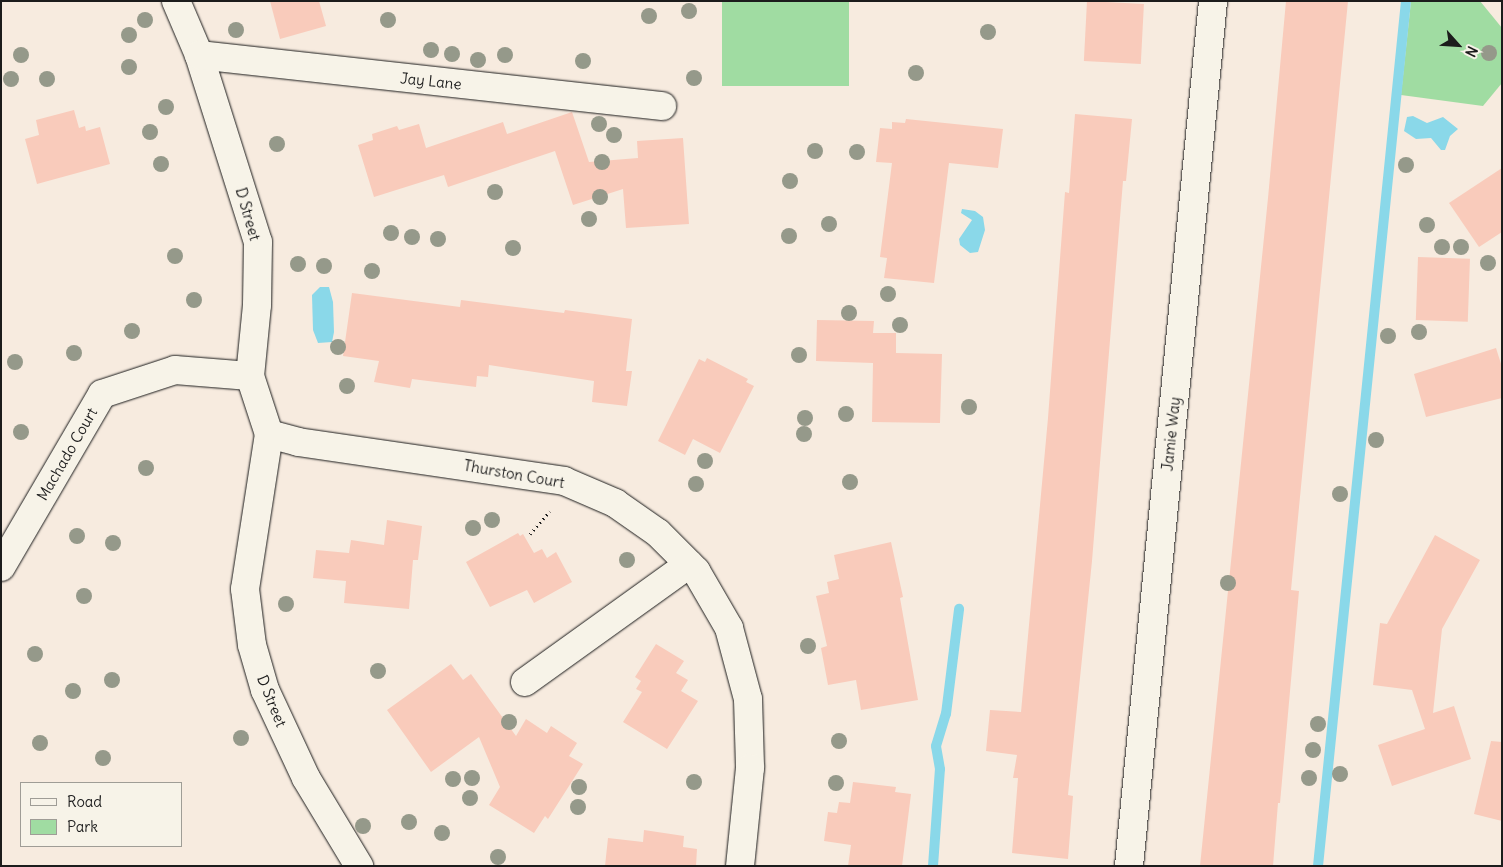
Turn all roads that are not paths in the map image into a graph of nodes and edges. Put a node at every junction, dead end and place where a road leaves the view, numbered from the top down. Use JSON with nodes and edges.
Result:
{"nodes":[{"id":1,"x":176,"y":1,"type":"edge"},
{"id":2,"x":1213,"y":1,"type":"edge"},
{"id":3,"x":199,"y":55,"type":"junction"},
{"id":4,"x":662,"y":106,"type":"dead end"},
{"id":5,"x":250,"y":376,"type":"junction"},
{"id":6,"x":268,"y":434,"type":"junction"},
{"id":7,"x":689,"y":564,"type":"junction"},
{"id":8,"x":1,"y":567,"type":"edge"},
{"id":9,"x":524,"y":682,"type":"dead end"},
{"id":10,"x":359,"y":866,"type":"edge"},
{"id":11,"x":740,"y":866,"type":"edge"},
{"id":12,"x":1128,"y":866,"type":"edge"}],
"edges":[{"from":1,"to":3,"type":"street","name":"D Street"},
{"from":2,"to":12,"type":"street","name":"Jamie Way"},
{"from":3,"to":4,"type":"street","name":"Jay Lane"},
{"from":3,"to":5,"type":"street","name":"D Street"},
{"from":5,"to":6,"type":"street","name":"D Street"},
{"from":5,"to":8,"type":"street","name":"Machado Court"},
{"from":6,"to":7,"type":"street","name":"Thurston Court"},
{"from":6,"to":10,"type":"street","name":"D Street"},
{"from":7,"to":9,"type":"street"},
{"from":7,"to":11,"type":"street","name":"Thurston Court"}]}
